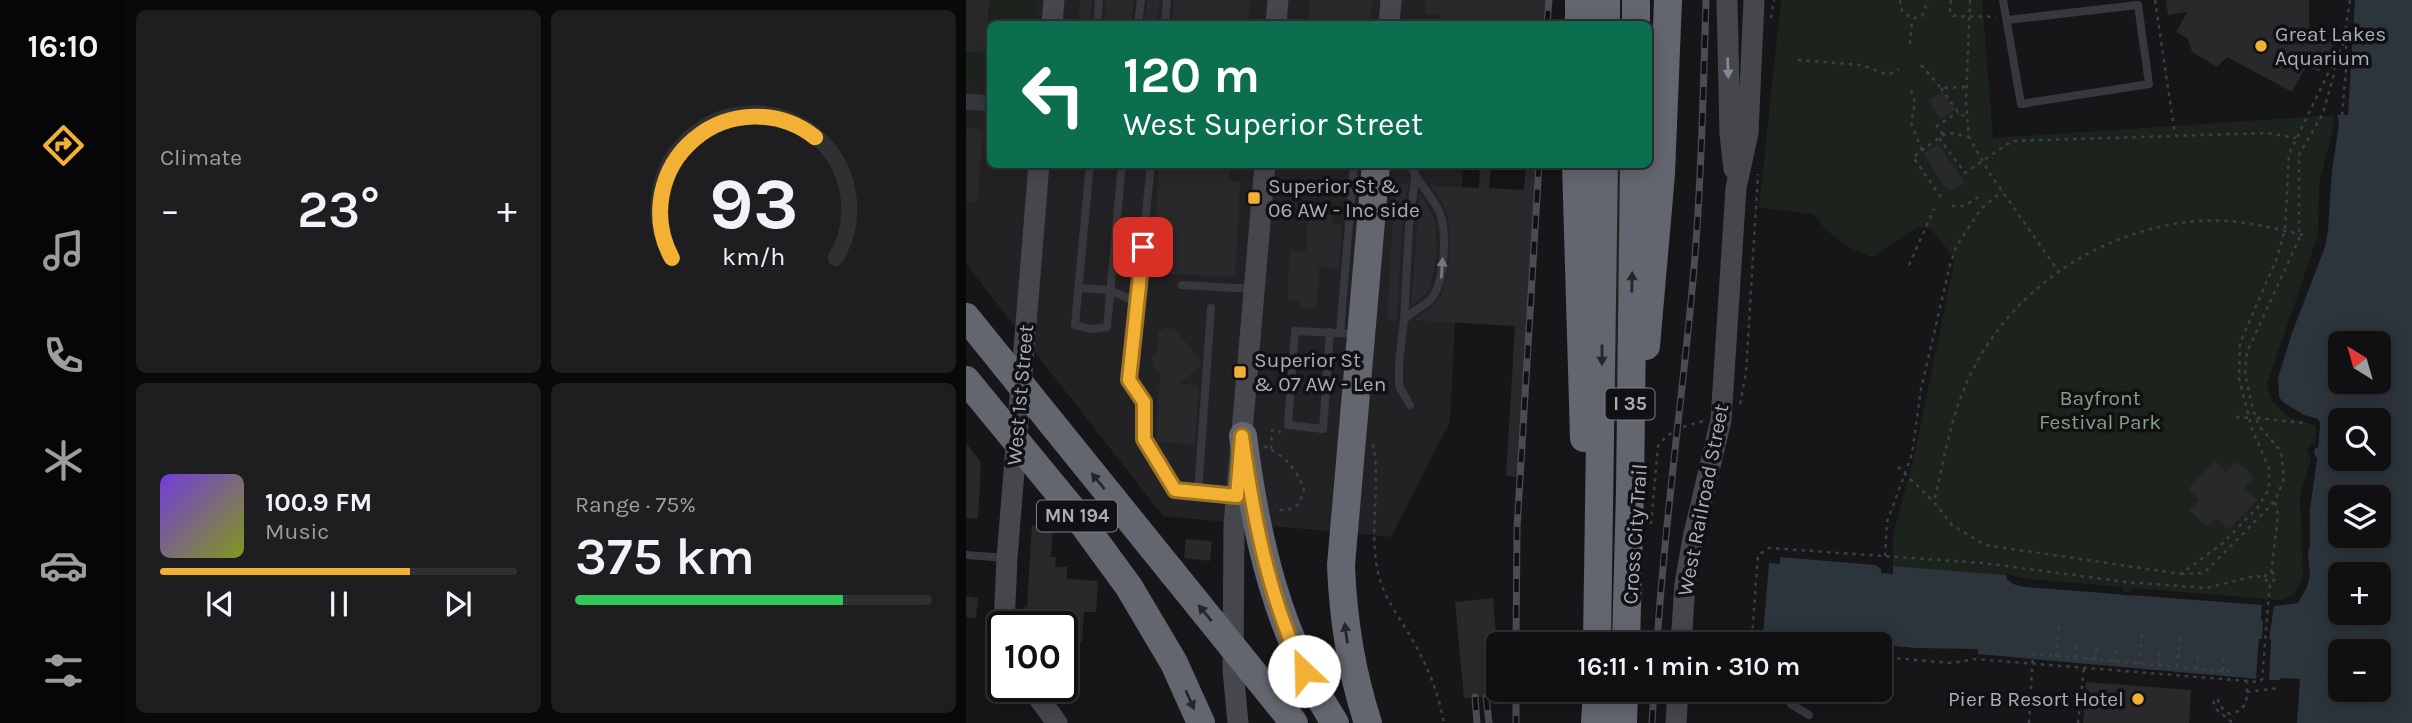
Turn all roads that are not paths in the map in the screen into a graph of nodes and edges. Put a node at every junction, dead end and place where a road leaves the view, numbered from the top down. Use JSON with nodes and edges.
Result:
{"nodes":[{"id":1,"x":1054,"y":0,"type":"edge"},
{"id":2,"x":1099,"y":0,"type":"edge"},
{"id":3,"x":1140,"y":0,"type":"edge"},
{"id":4,"x":1167,"y":0,"type":"edge"},
{"id":5,"x":1278,"y":0,"type":"edge"},
{"id":6,"x":1391,"y":0,"type":"edge"},
{"id":7,"x":1579,"y":0,"type":"edge"},
{"id":8,"x":1606,"y":0,"type":"edge"},
{"id":9,"x":1636,"y":0,"type":"edge"},
{"id":10,"x":1668,"y":0,"type":"edge"},
{"id":11,"x":1727,"y":0,"type":"edge"},
{"id":12,"x":1754,"y":0,"type":"edge"},
{"id":13,"x":2003,"y":0,"type":"edge"},
{"id":14,"x":2006,"y":18,"type":"junction"},
{"id":15,"x":1052,"y":21,"type":"edge"},
{"id":16,"x":1097,"y":21,"type":"edge"},
{"id":17,"x":1138,"y":21,"type":"edge"},
{"id":18,"x":1165,"y":21,"type":"edge"},
{"id":19,"x":1276,"y":21,"type":"edge"},
{"id":20,"x":1389,"y":21,"type":"edge"},
{"id":21,"x":1578,"y":21,"type":"edge"},
{"id":22,"x":1606,"y":21,"type":"edge"},
{"id":23,"x":1636,"y":21,"type":"edge"},
{"id":24,"x":966,"y":102,"type":"edge"},
{"id":25,"x":987,"y":103,"type":"edge"},
{"id":26,"x":1039,"y":168,"type":"edge"},
{"id":27,"x":1090,"y":168,"type":"edge"},
{"id":28,"x":1122,"y":168,"type":"edge"},
{"id":29,"x":1151,"y":168,"type":"edge"},
{"id":30,"x":1265,"y":168,"type":"edge"},
{"id":31,"x":1354,"y":168,"type":"edge"},
{"id":32,"x":1375,"y":168,"type":"edge"},
{"id":33,"x":1411,"y":168,"type":"edge"},
{"id":34,"x":1576,"y":168,"type":"edge"},
{"id":35,"x":1604,"y":168,"type":"edge"},
{"id":36,"x":1634,"y":168,"type":"edge"},
{"id":37,"x":1415,"y":178,"type":"junction"},
{"id":38,"x":1736,"y":188,"type":"junction"},
{"id":39,"x":1182,"y":285,"type":"dead end"},
{"id":40,"x":1079,"y":288,"type":"junction"},
{"id":41,"x":1255,"y":289,"type":"junction"},
{"id":42,"x":1109,"y":290,"type":"junction"},
{"id":43,"x":1137,"y":302,"type":"junction"},
{"id":44,"x":1211,"y":308,"type":"dead end"},
{"id":45,"x":1404,"y":320,"type":"junction"},
{"id":46,"x":971,"y":323,"type":"edge"},
{"id":47,"x":1330,"y":332,"type":"junction"},
{"id":48,"x":1350,"y":333,"type":"junction"},
{"id":49,"x":966,"y":380,"type":"edge"},
{"id":50,"x":1021,"y":385,"type":"junction"},
{"id":51,"x":1410,"y":405,"type":"dead end"},
{"id":52,"x":1016,"y":439,"type":"junction"},
{"id":53,"x":1253,"y":441,"type":"junction"},
{"id":54,"x":1631,"y":460,"type":"junction"},
{"id":55,"x":1199,"y":492,"type":"junction"},
{"id":56,"x":1237,"y":496,"type":"junction"},
{"id":57,"x":966,"y":555,"type":"edge"},
{"id":58,"x":1007,"y":558,"type":"junction"},
{"id":59,"x":1598,"y":604,"type":"junction"},
{"id":60,"x":1005,"y":611,"type":"edge"},
{"id":61,"x":1597,"y":632,"type":"edge"},
{"id":62,"x":1626,"y":632,"type":"edge"},
{"id":63,"x":1682,"y":632,"type":"edge"},
{"id":64,"x":1041,"y":702,"type":"edge"},
{"id":65,"x":1596,"y":702,"type":"edge"},
{"id":66,"x":1624,"y":702,"type":"edge"},
{"id":67,"x":1677,"y":702,"type":"edge"},
{"id":68,"x":1791,"y":702,"type":"edge"},
{"id":69,"x":1809,"y":715,"type":"dead end"},
{"id":70,"x":1056,"y":723,"type":"edge"},
{"id":71,"x":1201,"y":723,"type":"edge"},
{"id":72,"x":1238,"y":723,"type":"edge"},
{"id":73,"x":1294,"y":723,"type":"edge"},
{"id":74,"x":1335,"y":723,"type":"edge"},
{"id":75,"x":1368,"y":723,"type":"edge"},
{"id":76,"x":1595,"y":723,"type":"edge"},
{"id":77,"x":1623,"y":723,"type":"edge"},
{"id":78,"x":1676,"y":723,"type":"edge"}],
"edges":[{"from":1,"to":15,"type":"street"},
{"from":2,"to":16,"type":"lane"},
{"from":3,"to":17,"type":"lane"},
{"from":4,"to":18,"type":"lane"},
{"from":5,"to":19,"type":"street"},
{"from":6,"to":20,"type":"street"},
{"from":7,"to":21,"type":"highway"},
{"from":8,"to":22,"type":"highway"},
{"from":9,"to":23,"type":"highway"},
{"from":10,"to":54,"type":"highway"},
{"from":11,"to":38,"type":"street","name":"West Railroad Street","one_way":true},
{"from":12,"to":38,"type":"street","name":"West Railroad Street"},
{"from":13,"to":14,"type":"lane"},
{"from":14,"to":14,"type":"lane"},
{"from":24,"to":25,"type":"street"},
{"from":26,"to":50,"type":"street","name":"West 1st Street"},
{"from":27,"to":40,"type":"lane"},
{"from":28,"to":42,"type":"lane"},
{"from":29,"to":43,"type":"lane"},
{"from":30,"to":41,"type":"street"},
{"from":31,"to":48,"type":"lane"},
{"from":32,"to":48,"type":"highway"},
{"from":33,"to":37,"type":"lane"},
{"from":34,"to":59,"type":"highway"},
{"from":35,"to":59,"type":"highway","number":"I 35","one_way":true},
{"from":54,"to":36,"type":"highway","number":"I 35","one_way":true},
{"from":37,"to":45,"type":"lane"},
{"from":45,"to":37,"type":"lane","one_way":true},
{"from":38,"to":63,"type":"street","name":"West Railroad Street"},
{"from":39,"to":41,"type":"lane"},
{"from":40,"to":42,"type":"lane"},
{"from":40,"to":42,"type":"lane"},
{"from":41,"to":53,"type":"street"},
{"from":42,"to":43,"type":"lane"},
{"from":43,"to":55,"type":"lane"},
{"from":44,"to":55,"type":"lane"},
{"from":45,"to":51,"type":"lane"},
{"from":46,"to":50,"type":"highway"},
{"from":47,"to":47,"type":"lane"},
{"from":47,"to":48,"type":"lane"},
{"from":75,"to":48,"type":"highway","one_way":true},
{"from":49,"to":52,"type":"highway","number":"MN 194"},
{"from":50,"to":52,"type":"street","name":"West 1st Street"},
{"from":73,"to":50,"type":"highway","one_way":true,"bridge":true},
{"from":52,"to":58,"type":"street","name":"West 1st Street"},
{"from":52,"to":71,"type":"highway","number":"MN 194","one_way":true},
{"from":53,"to":56,"type":"street"},
{"from":53,"to":74,"type":"highway"},
{"from":54,"to":62,"type":"highway","number":"I 35"},
{"from":55,"to":56,"type":"lane"},
{"from":56,"to":72,"type":"street"},
{"from":57,"to":58,"type":"lane"},
{"from":58,"to":60,"type":"street","name":"West 1st Street"},
{"from":59,"to":61,"type":"highway","number":"I 35"},
{"from":64,"to":70,"type":"street"},
{"from":65,"to":76,"type":"highway"},
{"from":66,"to":77,"type":"highway"},
{"from":67,"to":78,"type":"street"},
{"from":68,"to":69,"type":"lane"}]}
